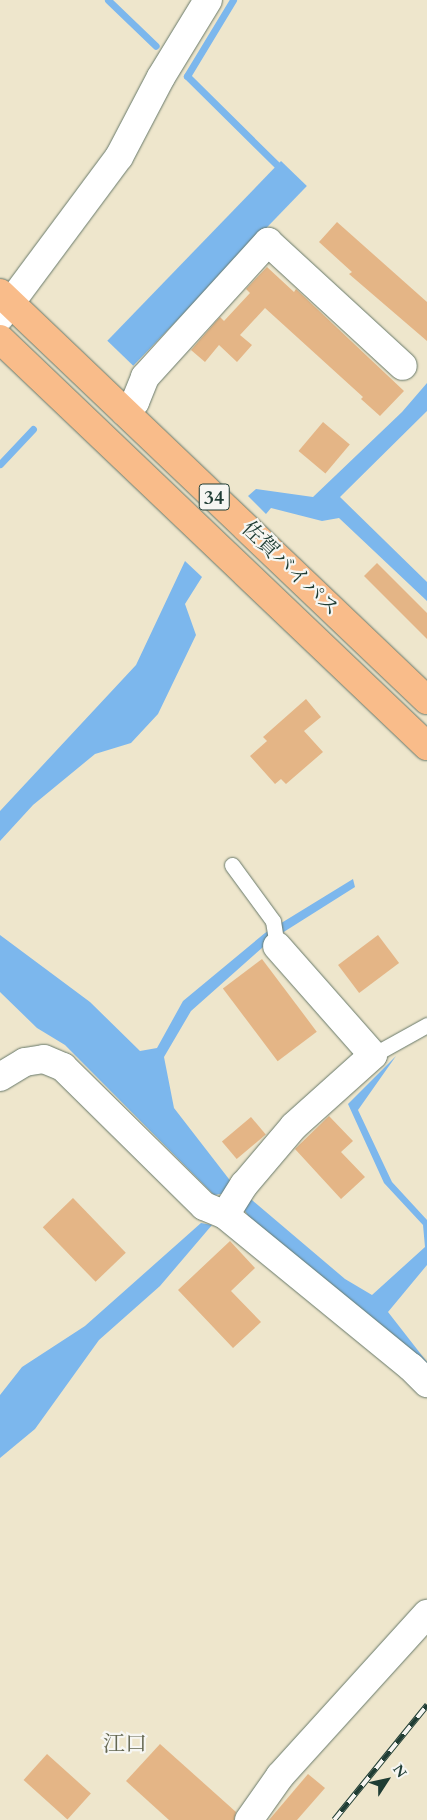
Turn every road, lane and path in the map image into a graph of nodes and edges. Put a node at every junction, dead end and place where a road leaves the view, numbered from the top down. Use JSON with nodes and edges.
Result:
{"nodes":[{"id":1,"x":208,"y":0,"type":"edge"},
{"id":2,"x":4,"y":305,"type":"edge"},
{"id":3,"x":0,"y":339,"type":"edge"},
{"id":4,"x":403,"y":366,"type":"dead end"},
{"id":5,"x":125,"y":412,"type":"junction"},
{"id":6,"x":427,"y":700,"type":"edge"},
{"id":7,"x":427,"y":746,"type":"edge"},
{"id":8,"x":232,"y":865,"type":"dead end"},
{"id":9,"x":275,"y":933,"type":"joint"},
{"id":10,"x":427,"y":1025,"type":"edge"},
{"id":11,"x":373,"y":1055,"type":"junction"},
{"id":12,"x":0,"y":1077,"type":"edge"},
{"id":13,"x":224,"y":1205,"type":"junction"},
{"id":14,"x":427,"y":1383,"type":"edge"},
{"id":15,"x":427,"y":1614,"type":"edge"},
{"id":16,"x":249,"y":1820,"type":"edge"}],
"edges":[{"from":1,"to":2,"type":"street"},
{"from":2,"to":5,"type":"highway","name":"佐賀バイパス","number":"34"},
{"from":3,"to":7,"type":"highway","name":"佐賀バイパス","number":"34"},
{"from":4,"to":5,"type":"street"},
{"from":5,"to":6,"type":"highway","name":"佐賀バイパス","number":"34"},
{"from":8,"to":9,"type":"lane"},
{"from":9,"to":11,"type":"street"},
{"from":10,"to":11,"type":"lane"},
{"from":11,"to":13,"type":"street"},
{"from":12,"to":13,"type":"street"},
{"from":13,"to":14,"type":"street"},
{"from":15,"to":16,"type":"street"}]}
